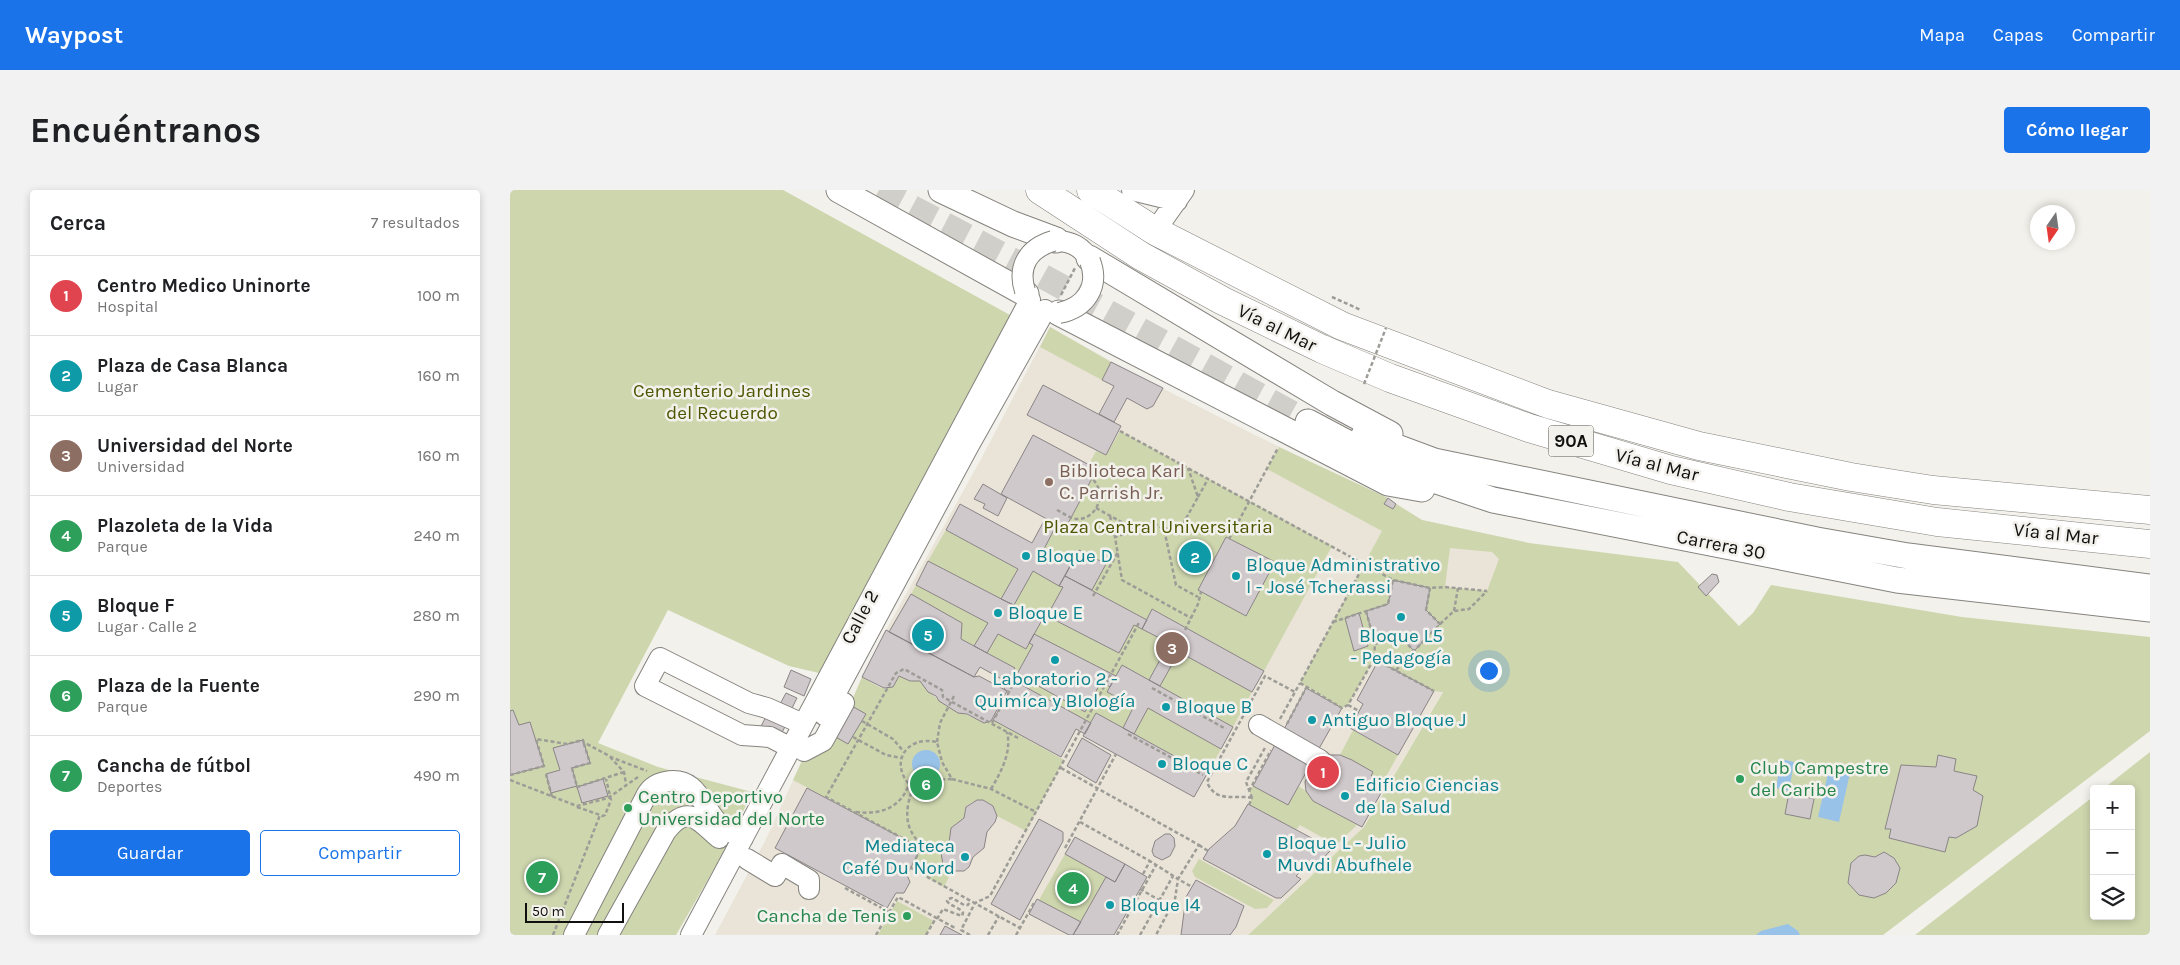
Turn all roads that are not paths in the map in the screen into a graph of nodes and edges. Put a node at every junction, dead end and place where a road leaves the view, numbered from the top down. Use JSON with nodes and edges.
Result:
{"nodes":[{"id":1,"x":839,"y":190,"type":"edge"},
{"id":2,"x":941,"y":190,"type":"edge"},
{"id":3,"x":1040,"y":190,"type":"edge"},
{"id":4,"x":1091,"y":190,"type":"edge"},
{"id":5,"x":1132,"y":190,"type":"edge"},
{"id":6,"x":1181,"y":195,"type":"edge"},
{"id":7,"x":1155,"y":231,"type":"junction"},
{"id":8,"x":1055,"y":241,"type":"junction"},
{"id":9,"x":1090,"y":260,"type":"junction"},
{"id":10,"x":1037,"y":302,"type":"junction"},
{"id":11,"x":961,"y":443,"type":"junction"},
{"id":12,"x":1495,"y":475,"type":"junction"},
{"id":13,"x":1493,"y":500,"type":"junction"},
{"id":14,"x":2150,"y":510,"type":"edge"},
{"id":15,"x":2150,"y":544,"type":"edge"},
{"id":16,"x":2150,"y":587,"type":"edge"},
{"id":17,"x":2150,"y":609,"type":"edge"},
{"id":18,"x":804,"y":724,"type":"junction"},
{"id":19,"x":1259,"y":725,"type":"dead end"},
{"id":20,"x":798,"y":750,"type":"junction"},
{"id":21,"x":1320,"y":760,"type":"dead end"},
{"id":22,"x":745,"y":848,"type":"junction"},
{"id":23,"x":809,"y":888,"type":"dead end"},
{"id":24,"x":574,"y":935,"type":"edge"},
{"id":25,"x":608,"y":935,"type":"edge"},
{"id":26,"x":691,"y":935,"type":"edge"},
{"id":27,"x":706,"y":935,"type":"edge"}],
"edges":[{"from":1,"to":10,"type":"main road"},
{"from":2,"to":8,"type":"main road"},
{"from":3,"to":15,"type":"highway","name":"Vía al Mar","number":"90A"},
{"from":4,"to":7,"type":"highway","name":"Vía al Mar","number":"90A"},
{"from":5,"to":6,"type":"street"},
{"from":6,"to":7,"type":"street"},
{"from":7,"to":14,"type":"highway","name":"Vía al Mar","number":"90A"},
{"from":8,"to":9,"type":"street"},
{"from":8,"to":10,"type":"street","bridge":true},
{"from":9,"to":10,"type":"street","bridge":true},
{"from":9,"to":12,"type":"main road"},
{"from":10,"to":11,"type":"street","name":"Calle 2"},
{"from":10,"to":13,"type":"main road"},
{"from":11,"to":18,"type":"street","name":"Calle 2"},
{"from":11,"to":20,"type":"street","name":"Calle 2"},
{"from":12,"to":13,"type":"main road","name":"Carrera 30"},
{"from":12,"to":16,"type":"main road","name":"Carrera 30"},
{"from":13,"to":17,"type":"main road","name":"Carrera 30"},
{"from":18,"to":20,"type":"street","name":"Calle 2"},
{"from":18,"to":20,"type":"street"},
{"from":19,"to":21,"type":"street"},
{"from":20,"to":22,"type":"street","name":"Calle 2"},
{"from":22,"to":23,"type":"street"},
{"from":22,"to":24,"type":"street"},
{"from":22,"to":25,"type":"street"},
{"from":22,"to":26,"type":"street","name":"Calle 2"},
{"from":22,"to":27,"type":"street","name":"Calle 2"}]}
